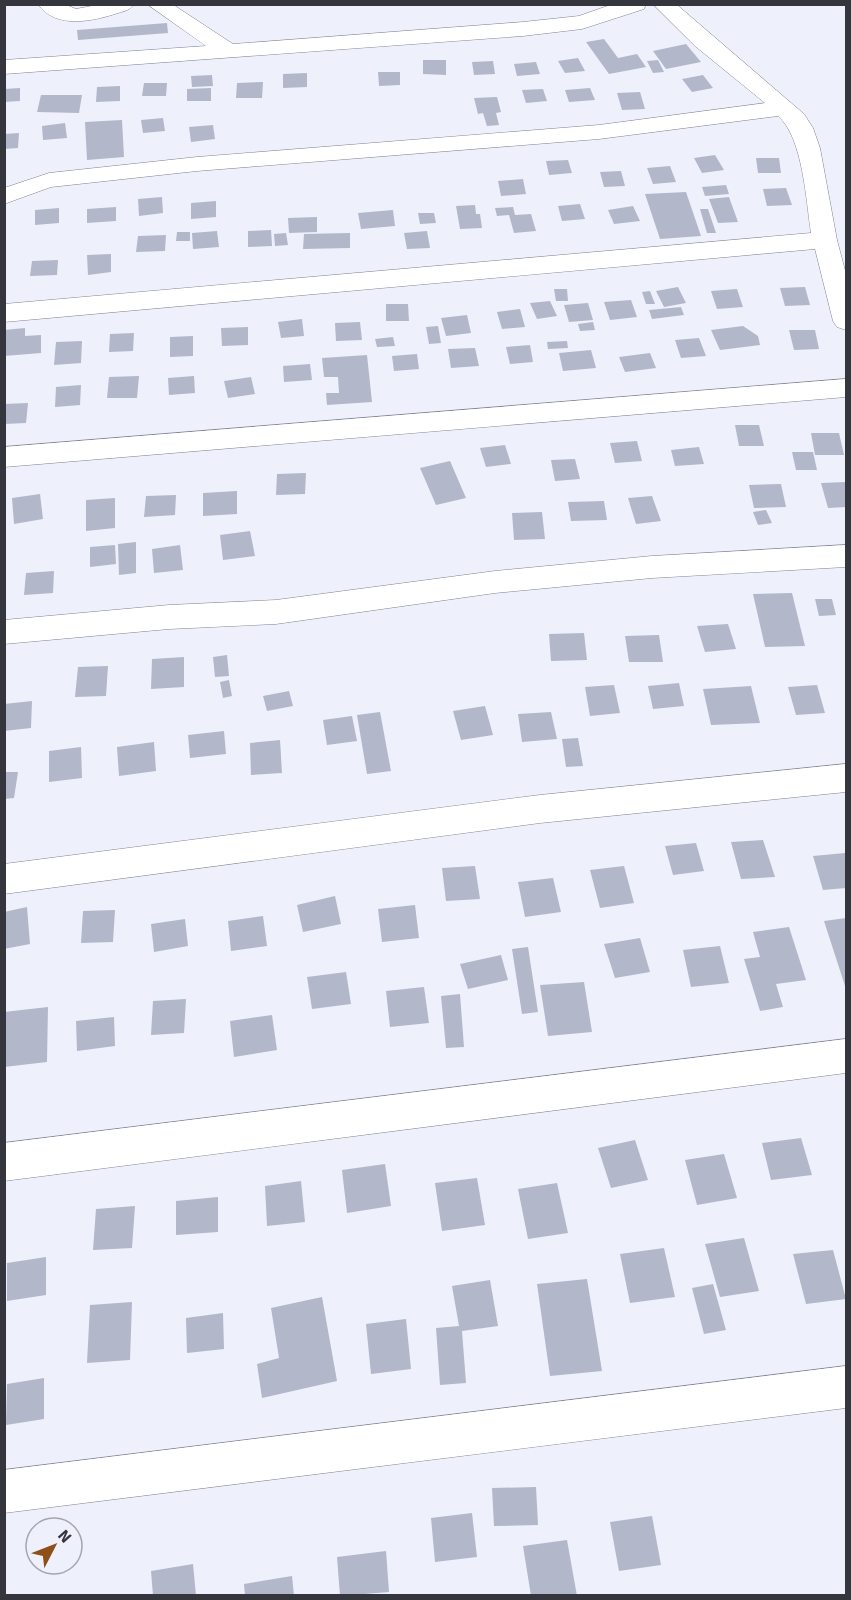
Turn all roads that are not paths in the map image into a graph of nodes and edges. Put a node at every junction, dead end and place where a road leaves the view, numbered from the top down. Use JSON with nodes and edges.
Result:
{"nodes":[{"id":1,"x":48,"y":4,"type":"edge"},
{"id":2,"x":124,"y":4,"type":"edge"},
{"id":3,"x":157,"y":4,"type":"edge"},
{"id":4,"x":636,"y":4,"type":"edge"},
{"id":5,"x":663,"y":4,"type":"edge"},
{"id":6,"x":229,"y":51,"type":"junction"},
{"id":7,"x":4,"y":67,"type":"edge"},
{"id":8,"x":783,"y":108,"type":"junction"},
{"id":9,"x":4,"y":197,"type":"edge"},
{"id":10,"x":825,"y":240,"type":"junction"},
{"id":11,"x":4,"y":313,"type":"edge"},
{"id":12,"x":846,"y":321,"type":"edge"},
{"id":13,"x":846,"y":388,"type":"edge"},
{"id":14,"x":4,"y":457,"type":"edge"},
{"id":15,"x":846,"y":556,"type":"edge"},
{"id":16,"x":4,"y":632,"type":"edge"},
{"id":17,"x":846,"y":778,"type":"edge"},
{"id":18,"x":4,"y":879,"type":"edge"},
{"id":19,"x":846,"y":1056,"type":"edge"},
{"id":20,"x":4,"y":1162,"type":"edge"},
{"id":21,"x":846,"y":1387,"type":"edge"},
{"id":22,"x":4,"y":1492,"type":"edge"}],
"edges":[{"from":1,"to":2,"type":"street"},
{"from":3,"to":6,"type":"street"},
{"from":4,"to":6,"type":"street"},
{"from":5,"to":8,"type":"street"},
{"from":6,"to":7,"type":"street"},
{"from":8,"to":9,"type":"street"},
{"from":8,"to":10,"type":"street"},
{"from":10,"to":11,"type":"street"},
{"from":10,"to":12,"type":"street"},
{"from":13,"to":14,"type":"street"},
{"from":15,"to":16,"type":"street"},
{"from":17,"to":18,"type":"street"},
{"from":19,"to":20,"type":"street"},
{"from":21,"to":22,"type":"street"}]}
